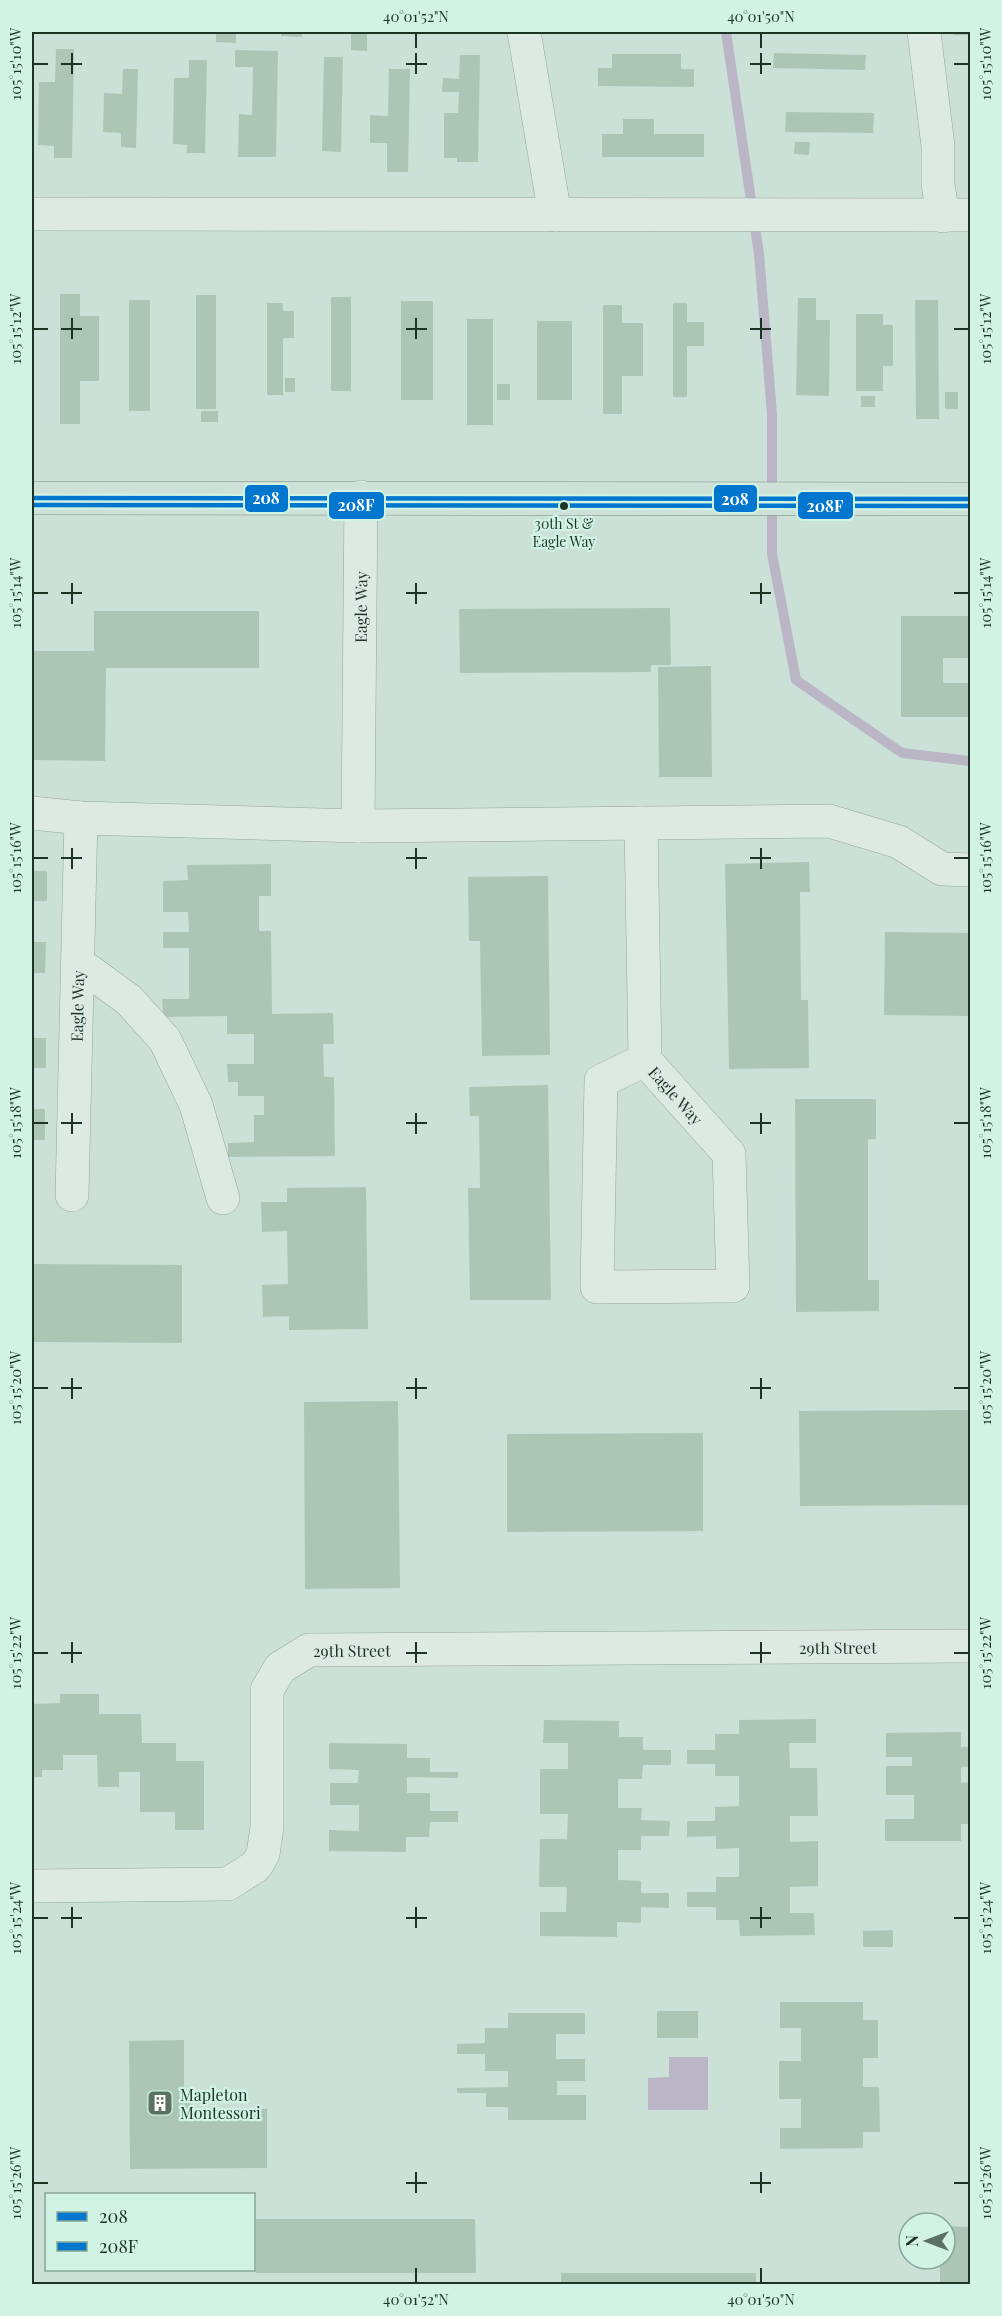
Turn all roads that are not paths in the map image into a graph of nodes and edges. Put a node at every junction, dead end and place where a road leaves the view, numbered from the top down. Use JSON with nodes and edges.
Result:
{"nodes":[{"id":1,"x":524,"y":32,"type":"edge"},
{"id":2,"x":924,"y":32,"type":"edge"},
{"id":3,"x":32,"y":214,"type":"edge"},
{"id":4,"x":555,"y":215,"type":"junction"},
{"id":5,"x":957,"y":215,"type":"edge"},
{"id":6,"x":361,"y":497,"type":"junction"},
{"id":7,"x":32,"y":498,"type":"edge"},
{"id":8,"x":970,"y":499,"type":"edge"},
{"id":9,"x":32,"y":813,"type":"edge"},
{"id":10,"x":81,"y":818,"type":"junction"},
{"id":11,"x":641,"y":823,"type":"junction"},
{"id":12,"x":358,"y":826,"type":"junction"},
{"id":13,"x":970,"y":870,"type":"edge"},
{"id":14,"x":78,"y":963,"type":"junction"},
{"id":15,"x":645,"y":1060,"type":"junction"},
{"id":16,"x":72,"y":1195,"type":"dead end"},
{"id":17,"x":224,"y":1198,"type":"dead end"},
{"id":18,"x":970,"y":1646,"type":"edge"},
{"id":19,"x":32,"y":1886,"type":"edge"}],
"edges":[{"from":1,"to":4,"type":"street"},
{"from":2,"to":5,"type":"street"},
{"from":3,"to":4,"type":"street"},
{"from":4,"to":5,"type":"street"},
{"from":6,"to":7,"type":"main road"},
{"from":6,"to":8,"type":"main road"},
{"from":6,"to":12,"type":"street","name":"Eagle Way"},
{"from":9,"to":10,"type":"street"},
{"from":10,"to":12,"type":"street"},
{"from":10,"to":14,"type":"street","name":"Eagle Way"},
{"from":11,"to":12,"type":"street"},
{"from":11,"to":13,"type":"street"},
{"from":11,"to":15,"type":"street","name":"Eagle Way"},
{"from":14,"to":16,"type":"street","name":"Eagle Way"},
{"from":14,"to":17,"type":"street"},
{"from":15,"to":15,"type":"street","name":"Eagle Way"},
{"from":18,"to":19,"type":"street","name":"29th Street"}]}
